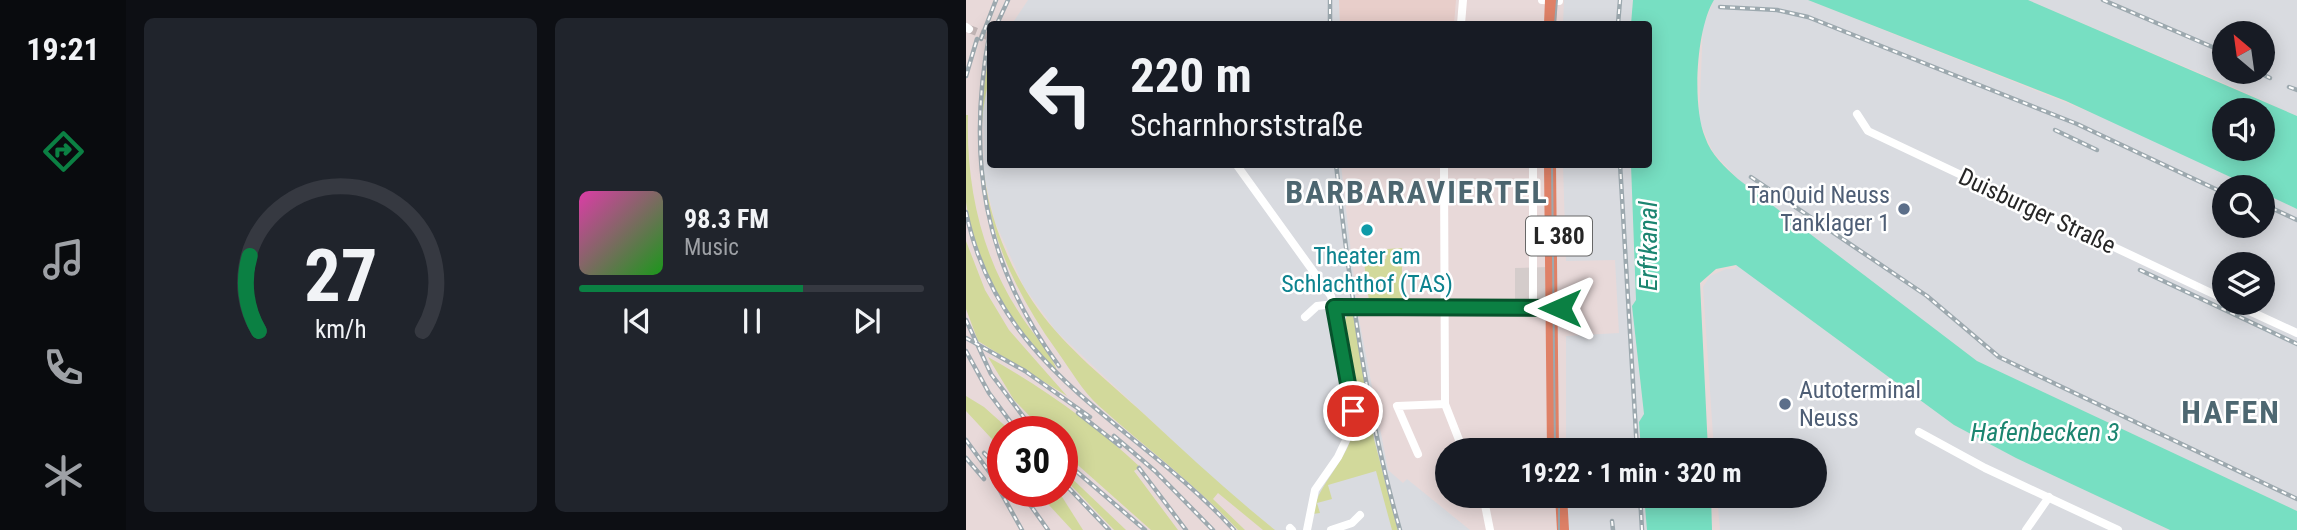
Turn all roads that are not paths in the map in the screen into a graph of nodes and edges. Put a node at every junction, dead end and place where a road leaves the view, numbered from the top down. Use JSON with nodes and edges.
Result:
{"nodes":[{"id":1,"x":1463,"y":0,"type":"edge"},
{"id":2,"x":1542,"y":0,"type":"edge"},
{"id":3,"x":1555,"y":0,"type":"edge"},
{"id":4,"x":1461,"y":21,"type":"edge"},
{"id":5,"x":1551,"y":21,"type":"edge"},
{"id":6,"x":1558,"y":21,"type":"edge"},
{"id":7,"x":1857,"y":114,"type":"dead end"},
{"id":8,"x":1239,"y":168,"type":"edge"},
{"id":9,"x":1444,"y":168,"type":"edge"},
{"id":10,"x":1532,"y":168,"type":"edge"},
{"id":11,"x":1550,"y":168,"type":"edge"},
{"id":12,"x":1558,"y":168,"type":"edge"},
{"id":13,"x":2212,"y":293,"type":"edge"},
{"id":14,"x":1334,"y":306,"type":"junction"},
{"id":15,"x":1445,"y":307,"type":"junction"},
{"id":16,"x":1533,"y":307,"type":"junction"},
{"id":17,"x":1556,"y":308,"type":"junction"},
{"id":18,"x":2258,"y":315,"type":"edge"},
{"id":19,"x":1305,"y":317,"type":"dead end"},
{"id":20,"x":2297,"y":333,"type":"edge"},
{"id":21,"x":1445,"y":404,"type":"junction"},
{"id":22,"x":1919,"y":432,"type":"dead end"},
{"id":23,"x":1458,"y":438,"type":"edge"},
{"id":24,"x":1553,"y":438,"type":"edge"},
{"id":25,"x":1560,"y":438,"type":"edge"},
{"id":26,"x":1418,"y":454,"type":"dead end"},
{"id":27,"x":2049,"y":498,"type":"junction"},
{"id":28,"x":1486,"y":508,"type":"edge"},
{"id":29,"x":1555,"y":508,"type":"edge"},
{"id":30,"x":1560,"y":508,"type":"edge"},
{"id":31,"x":1360,"y":515,"type":"dead end"},
{"id":32,"x":1559,"y":528,"type":"edge"},
{"id":33,"x":1307,"y":530,"type":"edge"},
{"id":34,"x":1331,"y":530,"type":"edge"},
{"id":35,"x":1490,"y":530,"type":"edge"},
{"id":36,"x":2026,"y":530,"type":"edge"},
{"id":37,"x":2118,"y":530,"type":"edge"}],
"edges":[{"from":1,"to":4,"type":"street"},
{"from":2,"to":3,"type":"street"},
{"from":3,"to":5,"type":"main road"},
{"from":3,"to":6,"type":"main road"},
{"from":7,"to":13,"type":"street","name":"Duisburger Straße"},
{"from":8,"to":14,"type":"street"},
{"from":9,"to":15,"type":"street"},
{"from":10,"to":16,"type":"street"},
{"from":11,"to":17,"type":"main road","number":"L 380"},
{"from":12,"to":17,"type":"main road","number":"L 380"},
{"from":14,"to":15,"type":"street"},
{"from":14,"to":19,"type":"street"},
{"from":14,"to":33,"type":"street"},
{"from":15,"to":16,"type":"street"},
{"from":15,"to":21,"type":"street"},
{"from":16,"to":17,"type":"street"},
{"from":17,"to":24,"type":"main road","number":"L 380"},
{"from":17,"to":25,"type":"main road","number":"L 380"},
{"from":18,"to":20,"type":"street"},
{"from":21,"to":23,"type":"street"},
{"from":21,"to":26,"type":"street"},
{"from":22,"to":27,"type":"street"},
{"from":27,"to":36,"type":"street"},
{"from":27,"to":37,"type":"street"},
{"from":28,"to":35,"type":"street"},
{"from":29,"to":32,"type":"main road"},
{"from":30,"to":32,"type":"main road"},
{"from":31,"to":34,"type":"street"}]}
